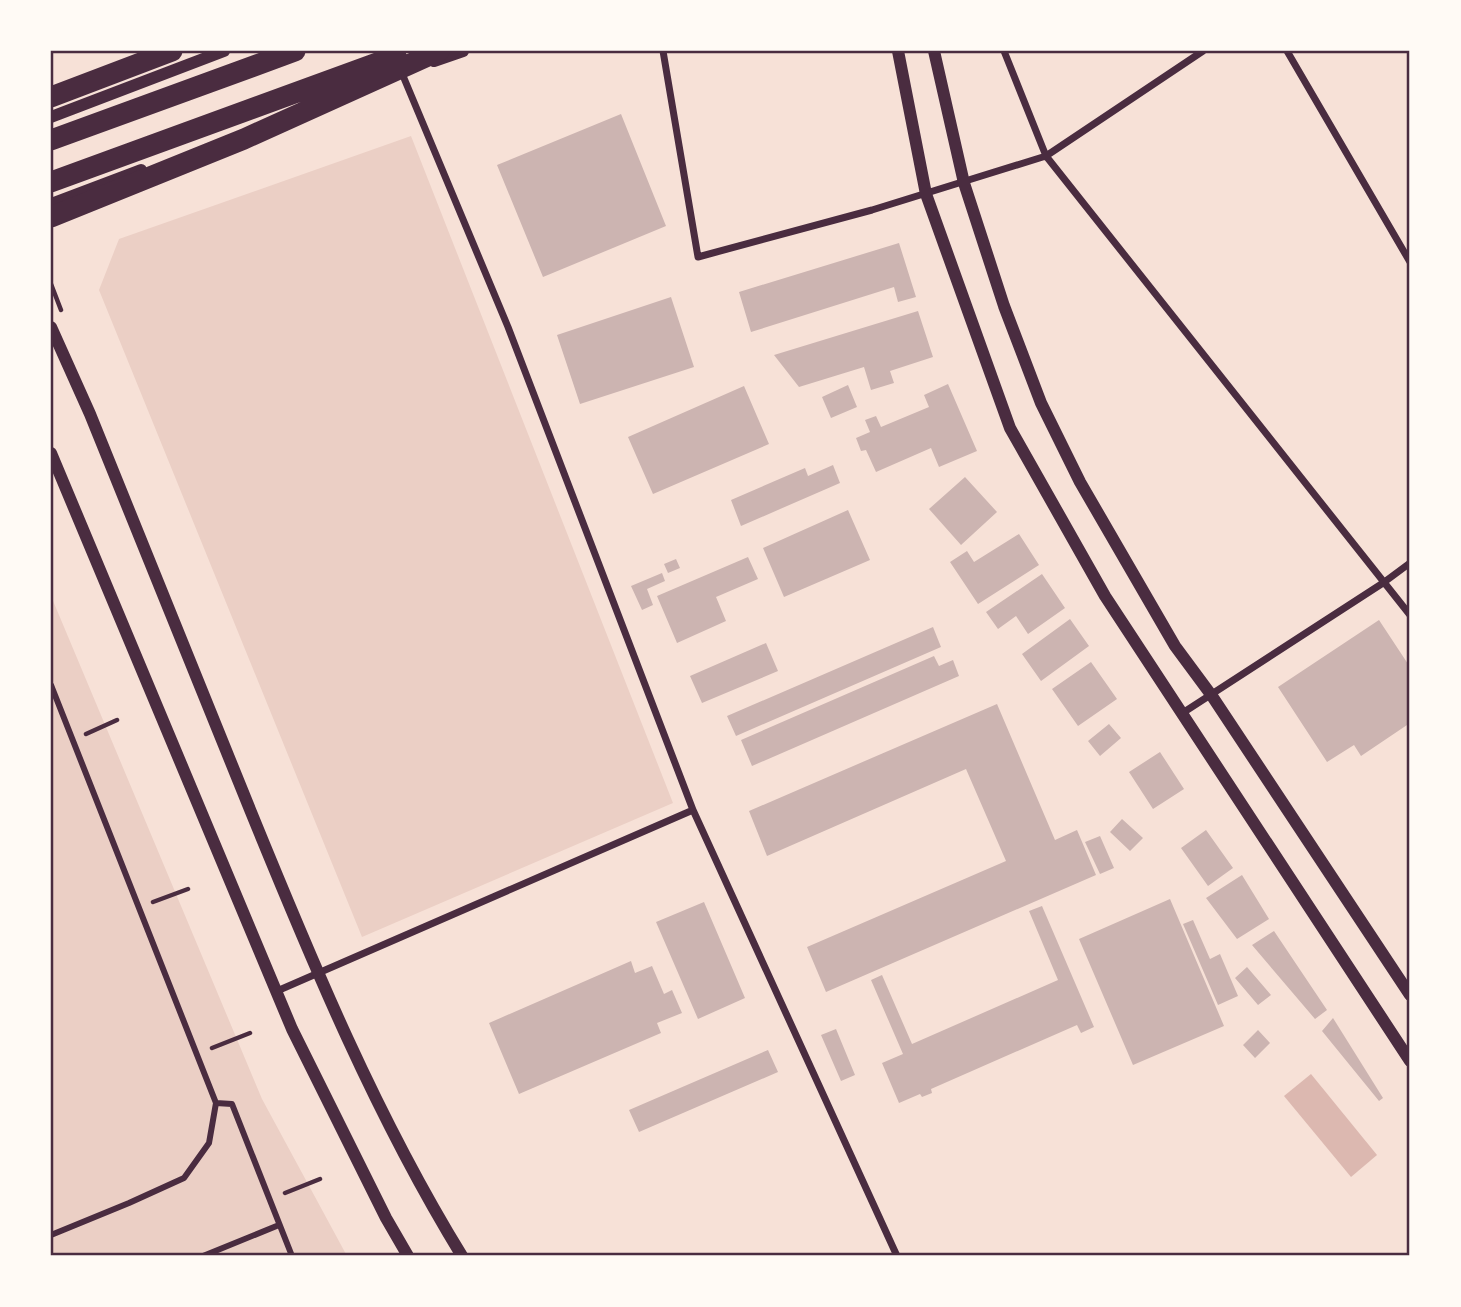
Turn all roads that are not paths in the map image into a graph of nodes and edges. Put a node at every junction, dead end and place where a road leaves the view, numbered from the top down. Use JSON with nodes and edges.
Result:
{"nodes":[{"id":1,"x":172,"y":51,"type":"edge"},
{"id":2,"x":224,"y":51,"type":"edge"},
{"id":3,"x":295,"y":51,"type":"edge"},
{"id":4,"x":393,"y":51,"type":"edge"},
{"id":5,"x":411,"y":51,"type":"edge"},
{"id":6,"x":439,"y":51,"type":"edge"},
{"id":7,"x":463,"y":51,"type":"edge"},
{"id":8,"x":663,"y":51,"type":"edge"},
{"id":9,"x":898,"y":51,"type":"edge"},
{"id":10,"x":934,"y":51,"type":"edge"},
{"id":11,"x":1004,"y":51,"type":"edge"},
{"id":12,"x":1203,"y":51,"type":"edge"},
{"id":13,"x":1287,"y":51,"type":"edge"},
{"id":14,"x":402,"y":73,"type":"junction"},
{"id":15,"x":51,"y":97,"type":"edge"},
{"id":16,"x":51,"y":117,"type":"edge"},
{"id":17,"x":51,"y":140,"type":"edge"},
{"id":18,"x":1046,"y":156,"type":"junction"},
{"id":19,"x":110,"y":181,"type":"junction"},
{"id":20,"x":51,"y":182,"type":"edge"},
{"id":21,"x":964,"y":183,"type":"junction"},
{"id":22,"x":926,"y":194,"type":"junction"},
{"id":23,"x":51,"y":204,"type":"edge"},
{"id":24,"x":51,"y":220,"type":"edge"},
{"id":25,"x":1410,"y":262,"type":"edge"},
{"id":26,"x":51,"y":327,"type":"edge"},
{"id":27,"x":51,"y":453,"type":"edge"},
{"id":28,"x":1410,"y":562,"type":"edge"},
{"id":29,"x":1383,"y":583,"type":"junction"},
{"id":30,"x":1410,"y":615,"type":"edge"},
{"id":31,"x":51,"y":685,"type":"edge"},
{"id":32,"x":1212,"y":696,"type":"junction"},
{"id":33,"x":1181,"y":714,"type":"junction"},
{"id":34,"x":693,"y":810,"type":"junction"},
{"id":35,"x":318,"y":975,"type":"junction"},
{"id":36,"x":277,"y":991,"type":"junction"},
{"id":37,"x":1410,"y":995,"type":"edge"},
{"id":38,"x":1410,"y":1061,"type":"edge"},
{"id":39,"x":216,"y":1103,"type":"junction"},
{"id":40,"x":279,"y":1224,"type":"junction"},
{"id":41,"x":51,"y":1234,"type":"edge"},
{"id":42,"x":203,"y":1256,"type":"edge"},
{"id":43,"x":292,"y":1256,"type":"edge"},
{"id":44,"x":408,"y":1256,"type":"edge"},
{"id":45,"x":462,"y":1256,"type":"edge"},
{"id":46,"x":897,"y":1256,"type":"edge"}],
"edges":[{"from":1,"to":15,"type":"highway"},
{"from":2,"to":16,"type":"street"},
{"from":3,"to":17,"type":"highway"},
{"from":4,"to":14,"type":"street"},
{"from":5,"to":20,"type":"highway"},
{"from":6,"to":24,"type":"highway"},
{"from":7,"to":14,"type":"street"},
{"from":8,"to":22,"type":"street"},
{"from":9,"to":22,"type":"street"},
{"from":10,"to":21,"type":"street"},
{"from":11,"to":18,"type":"street"},
{"from":12,"to":18,"type":"street"},
{"from":13,"to":25,"type":"street"},
{"from":14,"to":19,"type":"street"},
{"from":14,"to":34,"type":"street"},
{"from":18,"to":21,"type":"street"},
{"from":18,"to":29,"type":"street"},
{"from":19,"to":23,"type":"street"},
{"from":19,"to":24,"type":"street"},
{"from":21,"to":22,"type":"street"},
{"from":21,"to":32,"type":"street"},
{"from":22,"to":33,"type":"street"},
{"from":26,"to":35,"type":"street"},
{"from":27,"to":36,"type":"street"},
{"from":28,"to":29,"type":"street"},
{"from":29,"to":30,"type":"street"},
{"from":29,"to":32,"type":"street"},
{"from":31,"to":39,"type":"street"},
{"from":32,"to":33,"type":"street"},
{"from":32,"to":37,"type":"street"},
{"from":33,"to":38,"type":"street"},
{"from":34,"to":35,"type":"street"},
{"from":34,"to":46,"type":"street"},
{"from":35,"to":36,"type":"street"},
{"from":35,"to":45,"type":"street"},
{"from":36,"to":44,"type":"street"},
{"from":39,"to":40,"type":"street"},
{"from":39,"to":41,"type":"street"},
{"from":40,"to":42,"type":"street"},
{"from":40,"to":43,"type":"street"}]}
